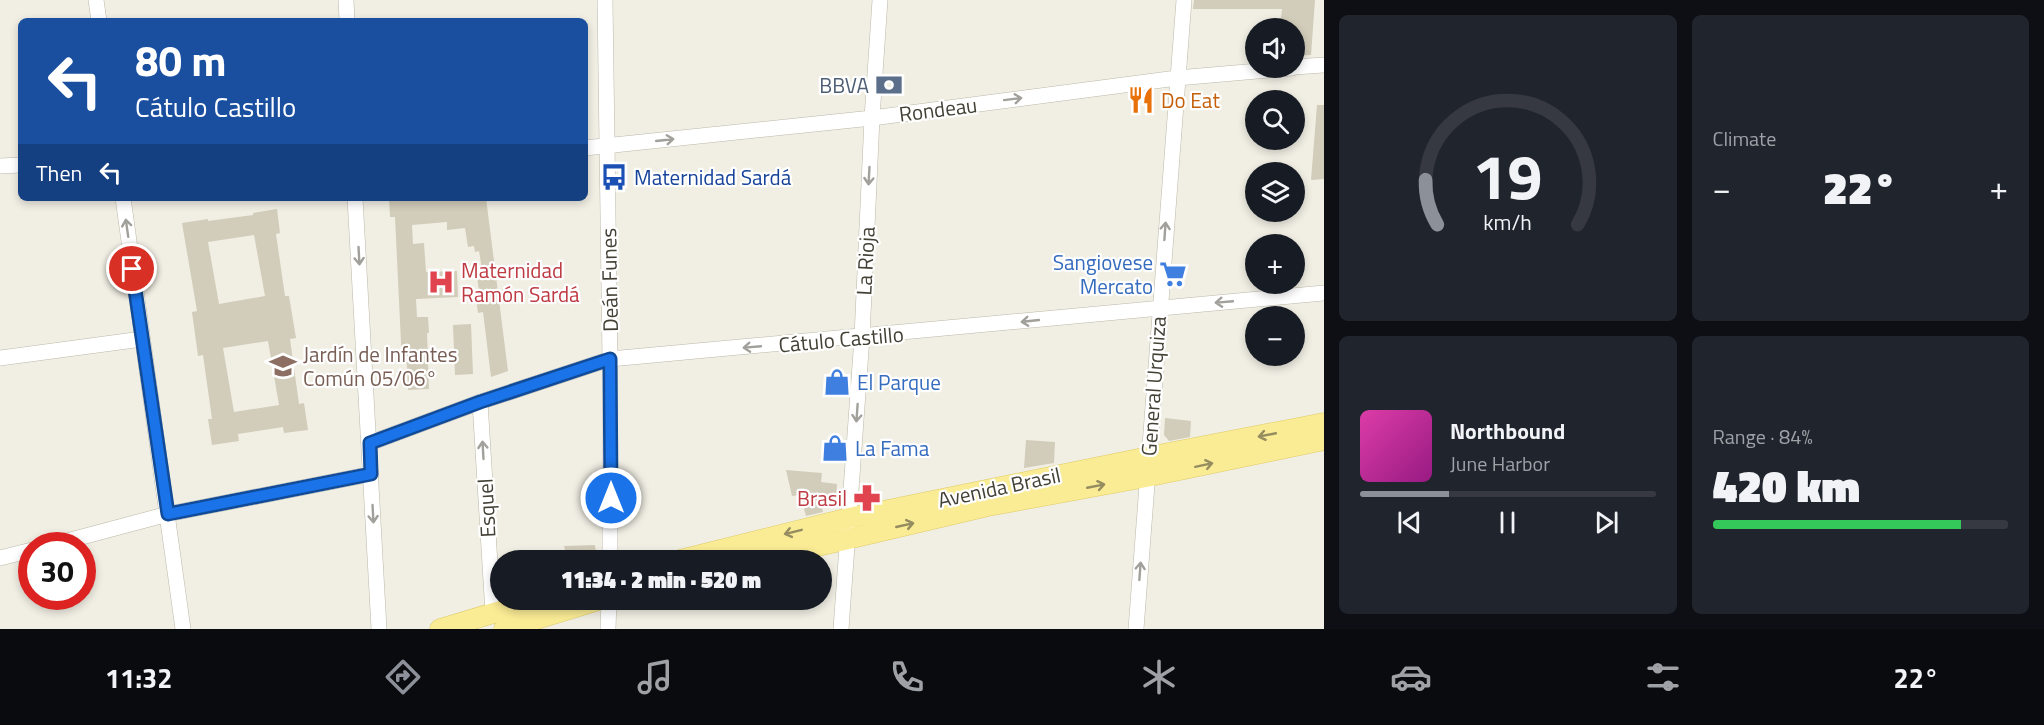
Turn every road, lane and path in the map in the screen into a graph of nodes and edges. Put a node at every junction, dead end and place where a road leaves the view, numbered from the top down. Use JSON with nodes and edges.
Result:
{"nodes":[{"id":1,"x":96,"y":0,"type":"edge"},
{"id":2,"x":346,"y":0,"type":"edge"},
{"id":3,"x":605,"y":0,"type":"edge"},
{"id":4,"x":880,"y":0,"type":"edge"},
{"id":5,"x":1184,"y":0,"type":"edge"},
{"id":6,"x":99,"y":18,"type":"edge"},
{"id":7,"x":347,"y":18,"type":"edge"},
{"id":8,"x":1324,"y":65,"type":"edge"},
{"id":9,"x":1305,"y":66,"type":"edge"},
{"id":10,"x":1245,"y":72,"type":"edge"},
{"id":11,"x":1177,"y":78,"type":"junction"},
{"id":12,"x":872,"y":118,"type":"junction"},
{"id":13,"x":607,"y":146,"type":"junction"},
{"id":14,"x":588,"y":148,"type":"edge"},
{"id":15,"x":18,"y":165,"type":"edge"},
{"id":16,"x":0,"y":166,"type":"edge"},
{"id":17,"x":123,"y":201,"type":"edge"},
{"id":18,"x":356,"y":201,"type":"edge"},
{"id":19,"x":1324,"y":293,"type":"edge"},
{"id":20,"x":1159,"y":308,"type":"junction"},
{"id":21,"x":862,"y":337,"type":"junction"},
{"id":22,"x":142,"y":339,"type":"junction"},
{"id":23,"x":0,"y":358,"type":"edge"},
{"id":24,"x":610,"y":359,"type":"junction"},
{"id":25,"x":480,"y":402,"type":"junction"},
{"id":26,"x":1324,"y":423,"type":"edge"},
{"id":27,"x":1324,"y":440,"type":"edge"},
{"id":28,"x":370,"y":443,"type":"junction"},
{"id":29,"x":1148,"y":457,"type":"junction"},
{"id":30,"x":371,"y":474,"type":"junction"},
{"id":31,"x":1146,"y":477,"type":"junction"},
{"id":32,"x":168,"y":514,"type":"junction"},
{"id":33,"x":849,"y":518,"type":"junction"},
{"id":34,"x":96,"y":533,"type":"edge"},
{"id":35,"x":848,"y":538,"type":"junction"},
{"id":36,"x":610,"y":550,"type":"edge"},
{"id":37,"x":720,"y":550,"type":"edge"},
{"id":38,"x":799,"y":550,"type":"edge"},
{"id":39,"x":18,"y":554,"type":"edge"},
{"id":40,"x":0,"y":558,"type":"edge"},
{"id":41,"x":502,"y":610,"type":"edge"},
{"id":42,"x":566,"y":610,"type":"edge"},
{"id":43,"x":609,"y":610,"type":"edge"},
{"id":44,"x":492,"y":613,"type":"junction"},
{"id":45,"x":183,"y":629,"type":"edge"},
{"id":46,"x":380,"y":629,"type":"edge"},
{"id":47,"x":440,"y":629,"type":"edge"},
{"id":48,"x":504,"y":629,"type":"edge"},
{"id":49,"x":608,"y":629,"type":"edge"},
{"id":50,"x":841,"y":629,"type":"edge"},
{"id":51,"x":1136,"y":629,"type":"edge"}],
"edges":[{"from":1,"to":6,"type":"street"},
{"from":2,"to":7,"type":"street"},
{"from":3,"to":13,"type":"street","name":"Deán Funes"},
{"from":4,"to":12,"type":"street","name":"La Rioja"},
{"from":5,"to":11,"type":"street","name":"General Urquiza"},
{"from":8,"to":9,"type":"street","name":"Rondeau"},
{"from":10,"to":11,"type":"street","name":"Rondeau"},
{"from":12,"to":11,"type":"street","name":"Rondeau","one_way":true},
{"from":20,"to":11,"type":"street","name":"General Urquiza","one_way":true},
{"from":13,"to":12,"type":"street","name":"Rondeau","one_way":true},
{"from":12,"to":21,"type":"street","name":"La Rioja","one_way":true},
{"from":13,"to":14,"type":"street","name":"Rondeau"},
{"from":13,"to":24,"type":"street","name":"Deán Funes"},
{"from":15,"to":16,"type":"street"},
{"from":22,"to":17,"type":"street","one_way":true},
{"from":18,"to":28,"type":"street","one_way":true},
{"from":19,"to":20,"type":"street","name":"Cátulo Castillo","one_way":true},
{"from":20,"to":21,"type":"street","name":"Cátulo Castillo","one_way":true},
{"from":20,"to":29,"type":"street","name":"General Urquiza"},
{"from":21,"to":24,"type":"street","name":"Cátulo Castillo","one_way":true},
{"from":21,"to":33,"type":"street","name":"La Rioja","one_way":true},
{"from":22,"to":23,"type":"street"},
{"from":22,"to":32,"type":"street"},
{"from":24,"to":25,"type":"street","name":"Cátulo Castillo"},
{"from":24,"to":36,"type":"street","name":"Deán Funes"},
{"from":25,"to":28,"type":"street","name":"Cátulo Castillo"},
{"from":44,"to":25,"type":"street","name":"Esquel","one_way":true},
{"from":26,"to":29,"type":"main road","name":"Avenida Brasil","one_way":true},
{"from":31,"to":27,"type":"main road","name":"Avenida Brasil","one_way":true},
{"from":28,"to":30,"type":"street"},
{"from":29,"to":31,"type":"street","name":"General Urquiza"},
{"from":29,"to":33,"type":"main road","name":"Avenida Brasil"},
{"from":30,"to":32,"type":"street"},
{"from":30,"to":46,"type":"street","one_way":true},
{"from":35,"to":31,"type":"main road","name":"Avenida Brasil","one_way":true},
{"from":51,"to":31,"type":"street","name":"General Urquiza","one_way":true},
{"from":32,"to":34,"type":"street"},
{"from":32,"to":45,"type":"street"},
{"from":33,"to":35,"type":"street","name":"La Rioja"},
{"from":33,"to":37,"type":"main road","name":"Avenida Brasil","one_way":true},
{"from":35,"to":38,"type":"main road","name":"Avenida Brasil"},
{"from":35,"to":50,"type":"street","name":"La Rioja"},
{"from":39,"to":40,"type":"street"},
{"from":41,"to":44,"type":"main road"},
{"from":42,"to":48,"type":"main road"},
{"from":43,"to":49,"type":"street"},
{"from":44,"to":47,"type":"main road"}]}
